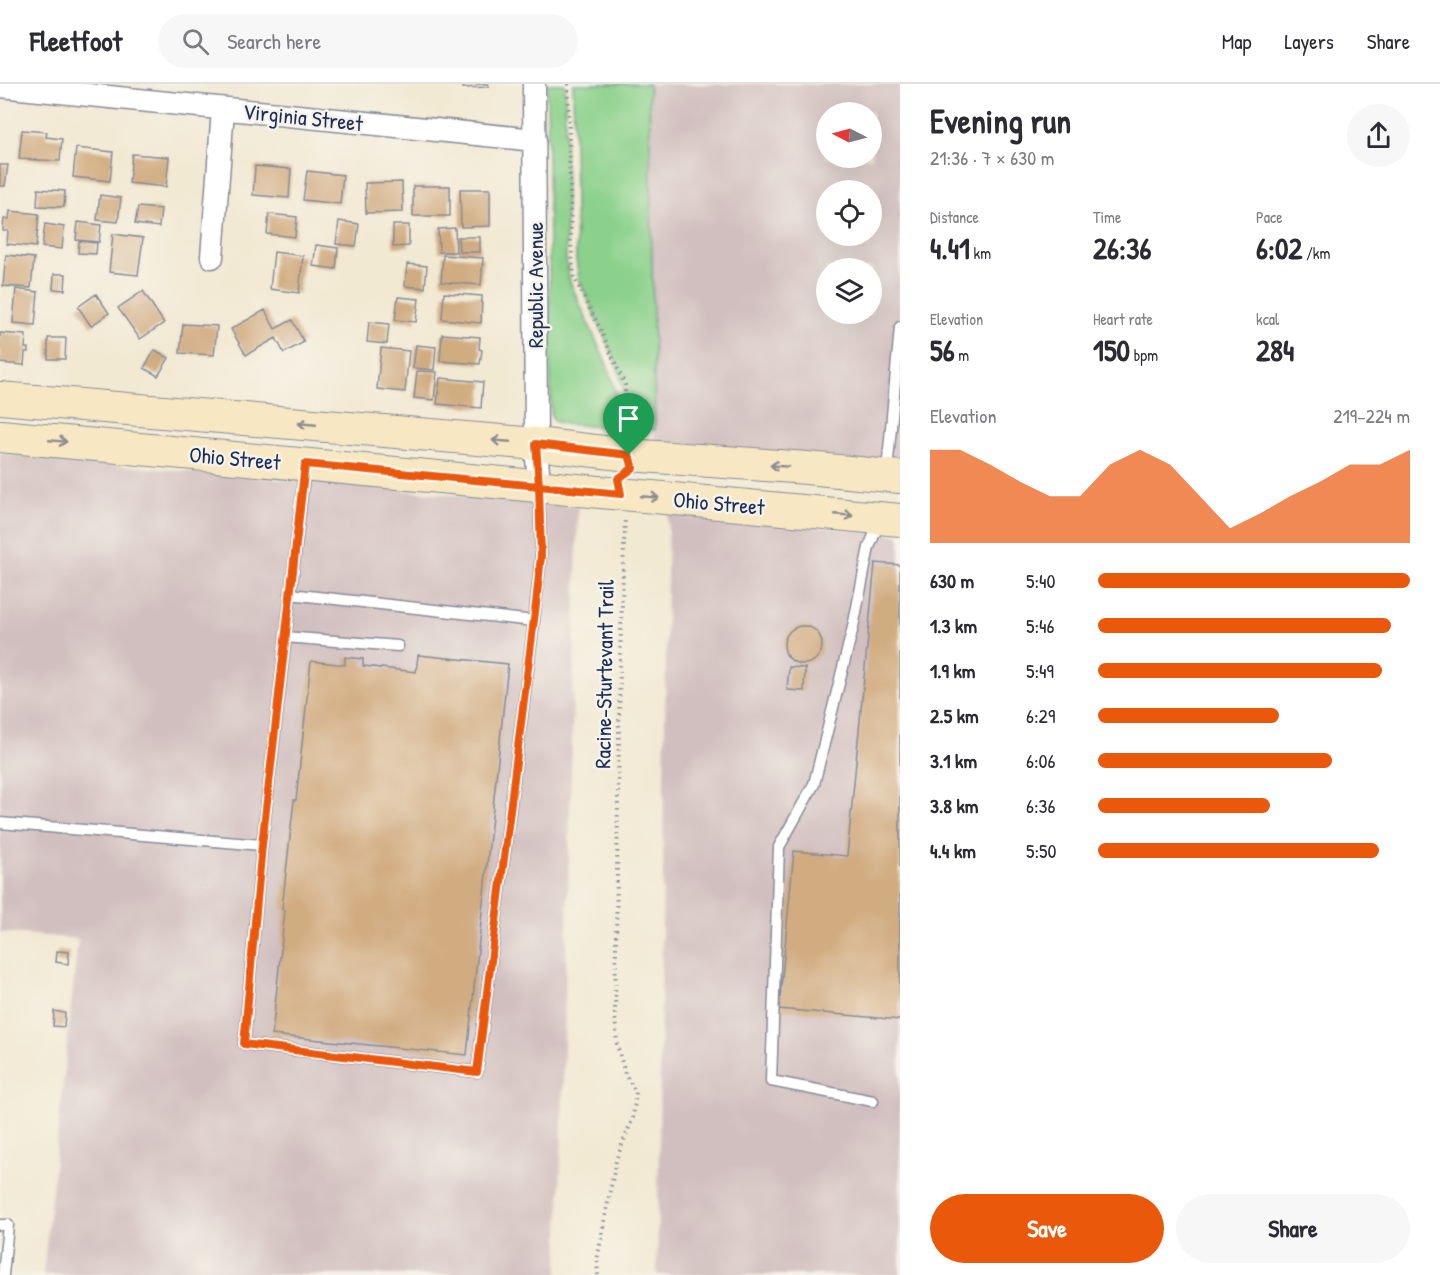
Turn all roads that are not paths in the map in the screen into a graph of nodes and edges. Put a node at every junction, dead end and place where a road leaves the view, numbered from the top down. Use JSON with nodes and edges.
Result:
{"nodes":[{"id":1,"x":534,"y":84,"type":"edge"},
{"id":2,"x":0,"y":86,"type":"edge"},
{"id":3,"x":223,"y":109,"type":"junction"},
{"id":4,"x":535,"y":140,"type":"junction"},
{"id":5,"x":212,"y":257,"type":"dead end"},
{"id":6,"x":900,"y":327,"type":"edge"},
{"id":7,"x":899,"y":355,"type":"edge"},
{"id":8,"x":0,"y":398,"type":"edge"},
{"id":9,"x":0,"y":436,"type":"edge"},
{"id":10,"x":536,"y":444,"type":"junction"},
{"id":11,"x":305,"y":464,"type":"junction"},
{"id":12,"x":893,"y":476,"type":"edge"},
{"id":13,"x":539,"y":486,"type":"junction"},
{"id":14,"x":891,"y":519,"type":"edge"},
{"id":15,"x":290,"y":594,"type":"junction"},
{"id":16,"x":534,"y":621,"type":"junction"},
{"id":17,"x":285,"y":638,"type":"junction"},
{"id":18,"x":398,"y":646,"type":"dead end"},
{"id":19,"x":0,"y":824,"type":"edge"},
{"id":20,"x":262,"y":845,"type":"junction"},
{"id":21,"x":873,"y":1101,"type":"dead end"},
{"id":22,"x":0,"y":1225,"type":"edge"},
{"id":23,"x":3,"y":1275,"type":"edge"}],
"edges":[{"from":1,"to":4,"type":"street","name":"Republic Avenue"},
{"from":2,"to":3,"type":"street","name":"Virginia Street"},
{"from":3,"to":4,"type":"street","name":"Virginia Street"},
{"from":3,"to":5,"type":"street"},
{"from":4,"to":10,"type":"street","name":"Republic Avenue"},
{"from":6,"to":7,"type":"lane"},
{"from":7,"to":12,"type":"lane"},
{"from":10,"to":8,"type":"street","name":"Ohio Street","one_way":true},
{"from":9,"to":11,"type":"street","name":"Ohio Street","one_way":true},
{"from":12,"to":10,"type":"street","name":"Ohio Street","one_way":true},
{"from":10,"to":13,"type":"street","name":"Republic Avenue"},
{"from":11,"to":13,"type":"street","name":"Ohio Street"},
{"from":11,"to":15,"type":"lane"},
{"from":12,"to":14,"type":"street"},
{"from":13,"to":14,"type":"street","name":"Ohio Street","one_way":true},
{"from":13,"to":16,"type":"lane"},
{"from":14,"to":21,"type":"lane"},
{"from":15,"to":16,"type":"lane"},
{"from":15,"to":17,"type":"lane"},
{"from":16,"to":20,"type":"lane"},
{"from":17,"to":18,"type":"lane"},
{"from":17,"to":20,"type":"lane"},
{"from":19,"to":20,"type":"lane"},
{"from":22,"to":23,"type":"lane"}]}
